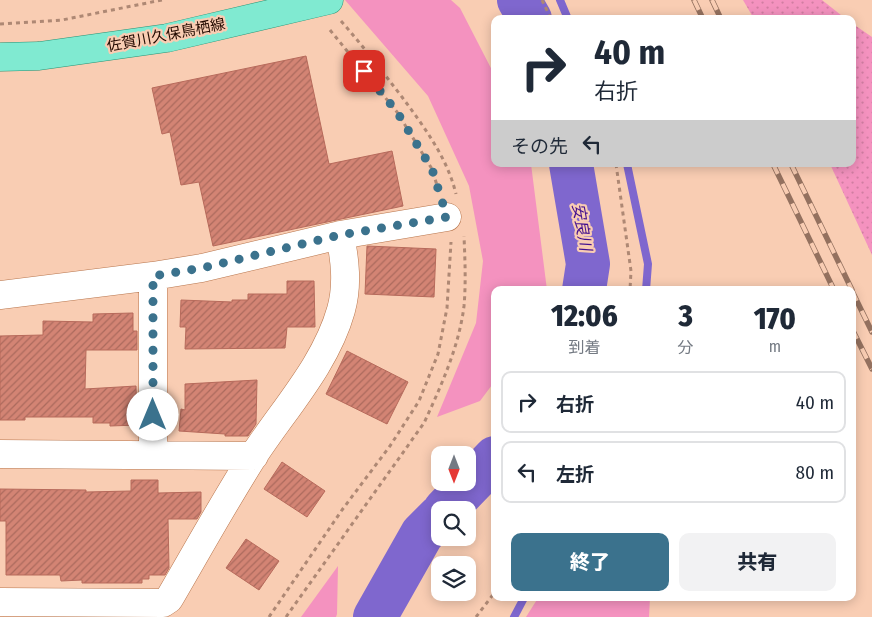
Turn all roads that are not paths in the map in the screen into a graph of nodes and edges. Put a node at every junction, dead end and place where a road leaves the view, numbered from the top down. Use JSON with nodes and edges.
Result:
{"nodes":[{"id":1,"x":335,"y":11,"type":"edge"},
{"id":2,"x":0,"y":57,"type":"edge"},
{"id":3,"x":456,"y":217,"type":"road end"},
{"id":4,"x":340,"y":235,"type":"junction"},
{"id":5,"x":153,"y":276,"type":"junction"},
{"id":6,"x":0,"y":295,"type":"edge"},
{"id":7,"x":0,"y":454,"type":"edge"},
{"id":8,"x":153,"y":455,"type":"junction"},
{"id":9,"x":254,"y":456,"type":"junction"},
{"id":10,"x":0,"y":602,"type":"edge"},
{"id":11,"x":63,"y":610,"type":"edge"}],
"edges":[{"from":1,"to":2,"type":"main road","name":"佐賀川久保鳥栖線"},
{"from":3,"to":4,"type":"street"},
{"from":4,"to":5,"type":"street"},
{"from":4,"to":9,"type":"street"},
{"from":5,"to":6,"type":"street"},
{"from":5,"to":8,"type":"street"},
{"from":7,"to":8,"type":"street"},
{"from":8,"to":9,"type":"street"},
{"from":9,"to":11,"type":"street"},
{"from":10,"to":11,"type":"street"}]}
